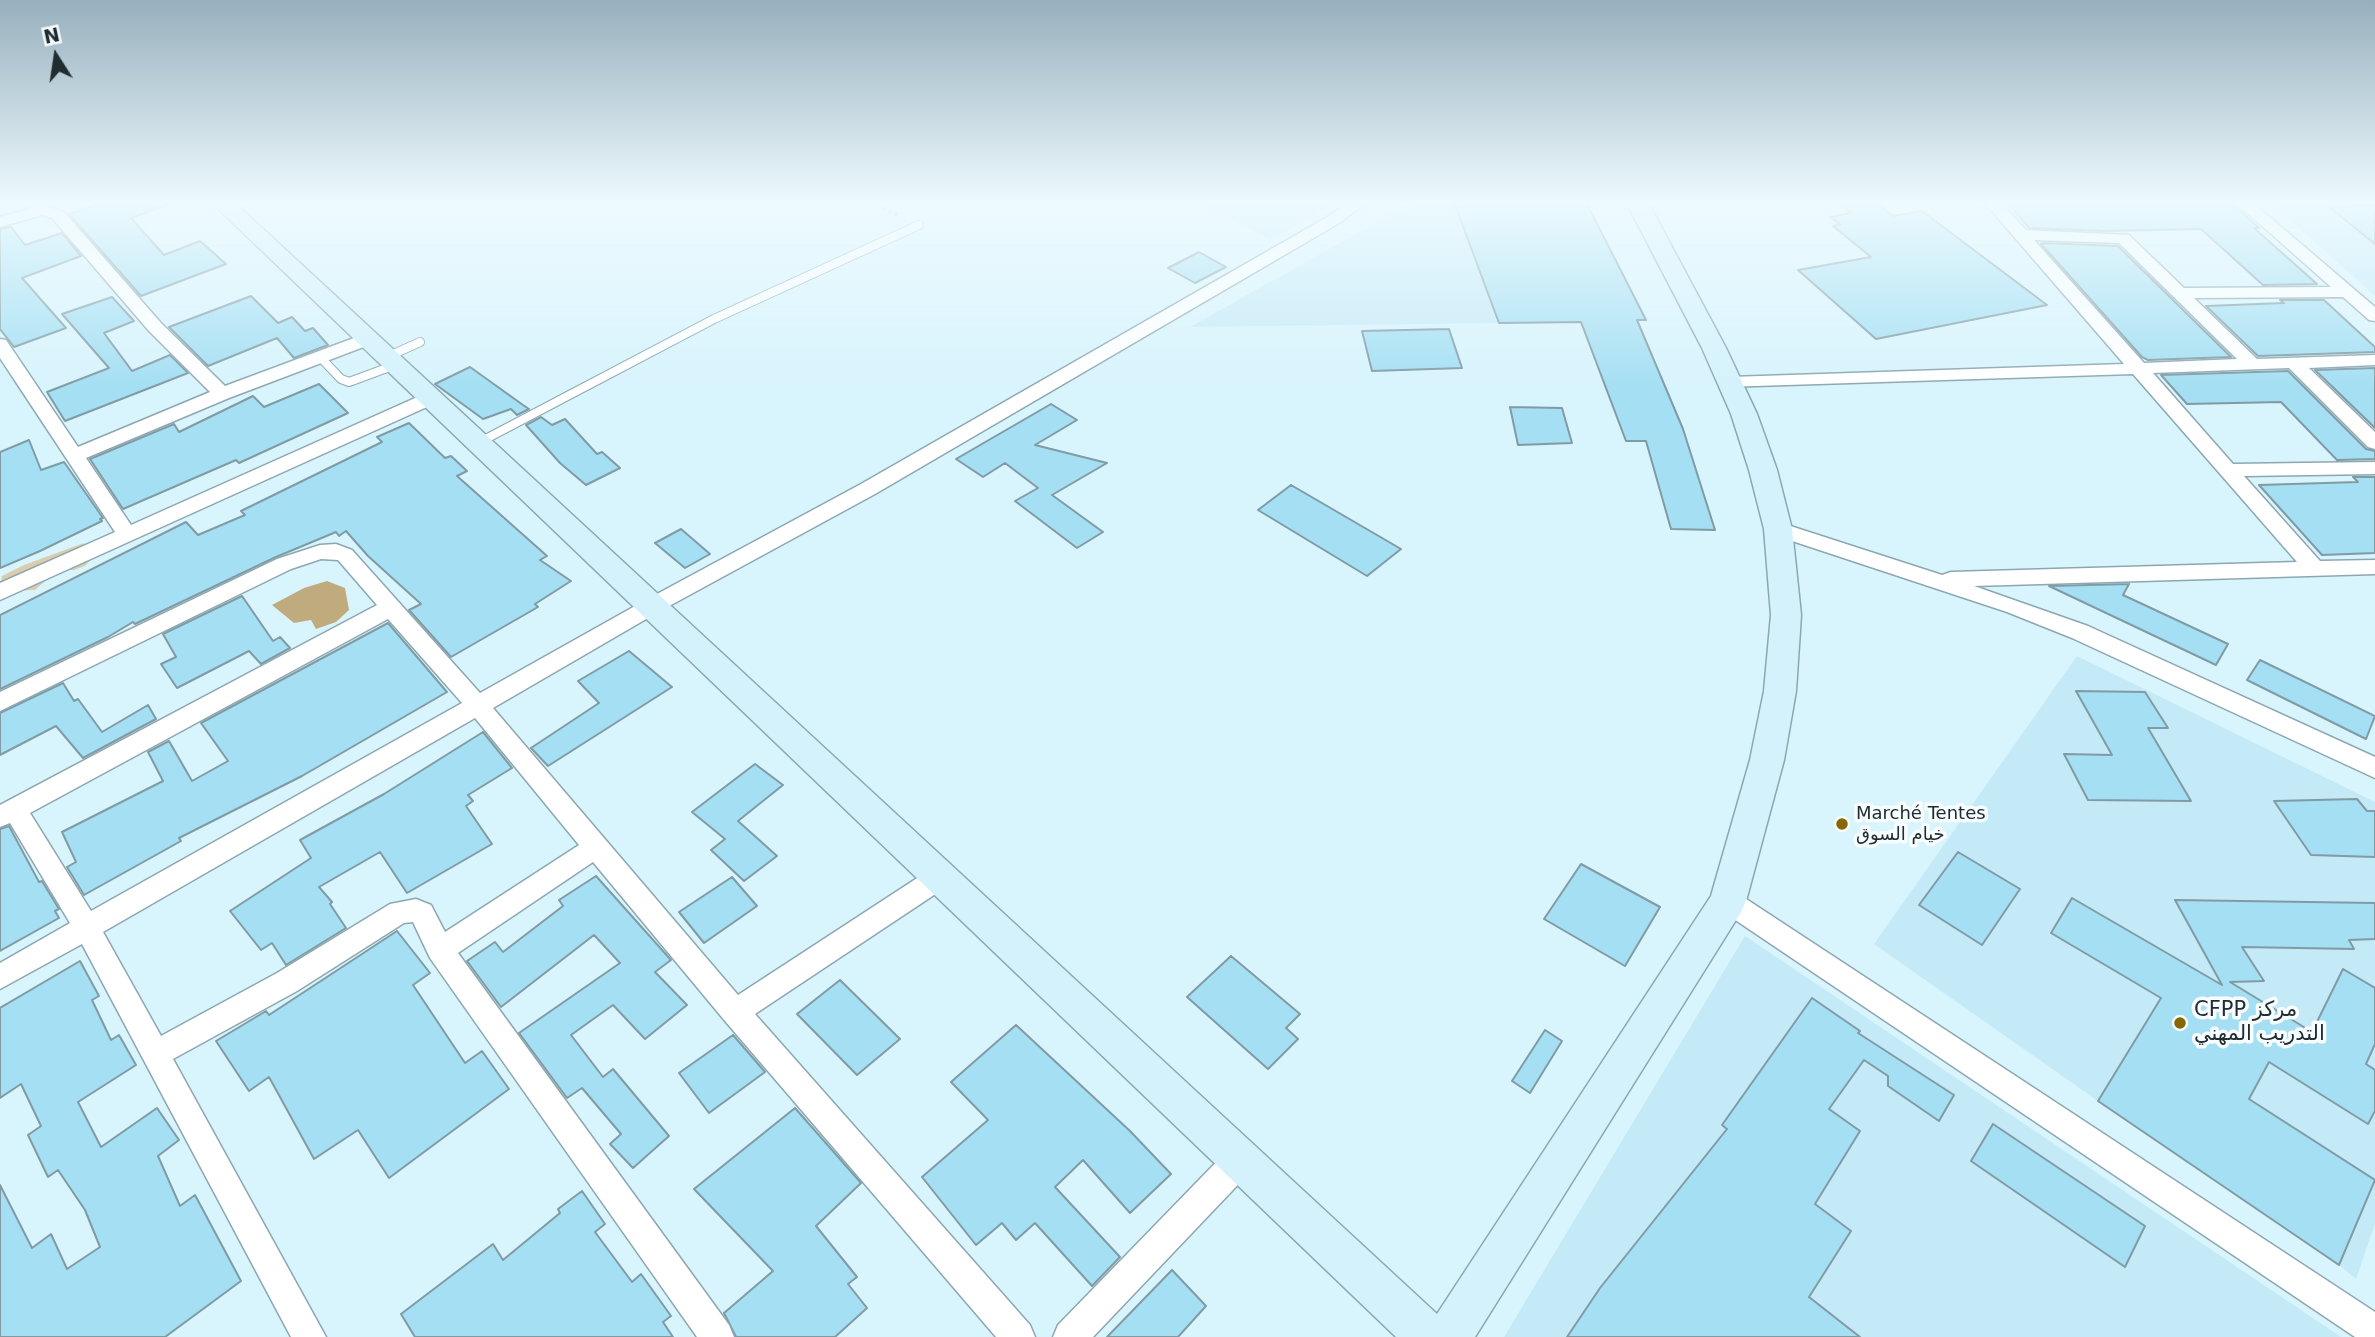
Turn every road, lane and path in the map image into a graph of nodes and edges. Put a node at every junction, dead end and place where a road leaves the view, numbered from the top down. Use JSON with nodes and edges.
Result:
{"nodes":[{"id":1,"x":101,"y":264,"type":"edge"},
{"id":2,"x":288,"y":264,"type":"edge"},
{"id":3,"x":833,"y":264,"type":"edge"},
{"id":4,"x":1256,"y":264,"type":"edge"},
{"id":5,"x":1669,"y":264,"type":"edge"},
{"id":6,"x":2046,"y":264,"type":"edge"},
{"id":7,"x":2150,"y":264,"type":"edge"},
{"id":8,"x":2317,"y":264,"type":"edge"},
{"id":9,"x":2350,"y":292,"type":"junction"},
{"id":10,"x":2180,"y":293,"type":"junction"},
{"id":11,"x":2375,"y":316,"type":"edge"},
{"id":12,"x":420,"y":342,"type":"dead end"},
{"id":13,"x":0,"y":344,"type":"edge"},
{"id":14,"x":383,"y":354,"type":"junction"},
{"id":15,"x":320,"y":357,"type":"junction"},
{"id":16,"x":2375,"y":360,"type":"edge"},
{"id":17,"x":2294,"y":363,"type":"junction"},
{"id":18,"x":2252,"y":364,"type":"junction"},
{"id":19,"x":2138,"y":368,"type":"junction"},
{"id":20,"x":9,"y":374,"type":"edge"},
{"id":21,"x":1730,"y":383,"type":"junction"},
{"id":22,"x":222,"y":394,"type":"junction"},
{"id":23,"x":431,"y":398,"type":"junction"},
{"id":24,"x":478,"y":443,"type":"junction"},
{"id":25,"x":2375,"y":443,"type":"edge"},
{"id":26,"x":73,"y":456,"type":"junction"},
{"id":27,"x":2375,"y":468,"type":"edge"},
{"id":28,"x":2227,"y":470,"type":"junction"},
{"id":29,"x":1778,"y":529,"type":"junction"},
{"id":30,"x":127,"y":535,"type":"junction"},
{"id":31,"x":2375,"y":567,"type":"edge"},
{"id":32,"x":2315,"y":569,"type":"junction"},
{"id":33,"x":1934,"y":580,"type":"junction"},
{"id":34,"x":0,"y":592,"type":"edge"},
{"id":35,"x":392,"y":607,"type":"junction"},
{"id":36,"x":652,"y":607,"type":"junction"},
{"id":37,"x":0,"y":702,"type":"edge"},
{"id":38,"x":478,"y":706,"type":"junction"},
{"id":39,"x":2375,"y":768,"type":"edge"},
{"id":40,"x":7,"y":813,"type":"edge"},
{"id":41,"x":596,"y":847,"type":"junction"},
{"id":42,"x":940,"y":877,"type":"junction"},
{"id":43,"x":1728,"y":901,"type":"junction"},
{"id":44,"x":87,"y":928,"type":"junction"},
{"id":45,"x":440,"y":950,"type":"junction"},
{"id":46,"x":0,"y":977,"type":"edge"},
{"id":47,"x":735,"y":1012,"type":"junction"},
{"id":48,"x":155,"y":1054,"type":"junction"},
{"id":49,"x":1240,"y":1160,"type":"junction"},
{"id":50,"x":2375,"y":1331,"type":"edge"},
{"id":51,"x":309,"y":1337,"type":"edge"},
{"id":52,"x":717,"y":1337,"type":"edge"},
{"id":53,"x":1018,"y":1337,"type":"edge"},
{"id":54,"x":1070,"y":1337,"type":"edge"},
{"id":55,"x":1429,"y":1337,"type":"edge"},
{"id":56,"x":1448,"y":1337,"type":"edge"}],
"edges":[{"from":1,"to":22,"type":"street"},
{"from":2,"to":14,"type":"main road"},
{"from":3,"to":24,"type":"lane"},
{"from":4,"to":36,"type":"street"},
{"from":5,"to":21,"type":"main road"},
{"from":6,"to":19,"type":"street"},
{"from":7,"to":10,"type":"street"},
{"from":8,"to":9,"type":"street"},
{"from":9,"to":10,"type":"street"},
{"from":9,"to":11,"type":"street"},
{"from":10,"to":18,"type":"street"},
{"from":12,"to":14,"type":"lane"},
{"from":13,"to":20,"type":"street"},
{"from":14,"to":15,"type":"street"},
{"from":14,"to":15,"type":"lane"},
{"from":14,"to":23,"type":"main road"},
{"from":15,"to":22,"type":"street"},
{"from":16,"to":17,"type":"street"},
{"from":17,"to":18,"type":"street"},
{"from":17,"to":25,"type":"street"},
{"from":18,"to":19,"type":"street"},
{"from":19,"to":21,"type":"street"},
{"from":19,"to":28,"type":"street"},
{"from":20,"to":26,"type":"street"},
{"from":21,"to":29,"type":"main road"},
{"from":22,"to":26,"type":"street"},
{"from":23,"to":24,"type":"main road"},
{"from":23,"to":30,"type":"street"},
{"from":24,"to":36,"type":"main road"},
{"from":26,"to":30,"type":"street"},
{"from":27,"to":28,"type":"street"},
{"from":28,"to":32,"type":"street"},
{"from":29,"to":33,"type":"street"},
{"from":29,"to":43,"type":"main road"},
{"from":30,"to":34,"type":"street"},
{"from":31,"to":32,"type":"street"},
{"from":32,"to":33,"type":"street"},
{"from":33,"to":39,"type":"street"},
{"from":35,"to":37,"type":"street"},
{"from":35,"to":38,"type":"street"},
{"from":35,"to":40,"type":"street"},
{"from":36,"to":38,"type":"street"},
{"from":36,"to":42,"type":"main road"},
{"from":38,"to":41,"type":"street"},
{"from":38,"to":44,"type":"street"},
{"from":40,"to":44,"type":"street"},
{"from":41,"to":45,"type":"street"},
{"from":41,"to":47,"type":"street"},
{"from":42,"to":47,"type":"street"},
{"from":42,"to":49,"type":"main road"},
{"from":43,"to":50,"type":"street"},
{"from":43,"to":56,"type":"main road"},
{"from":44,"to":46,"type":"street"},
{"from":44,"to":48,"type":"street"},
{"from":45,"to":48,"type":"street"},
{"from":45,"to":52,"type":"street"},
{"from":47,"to":53,"type":"street"},
{"from":48,"to":51,"type":"street"},
{"from":49,"to":54,"type":"street"},
{"from":49,"to":55,"type":"main road"}]}
